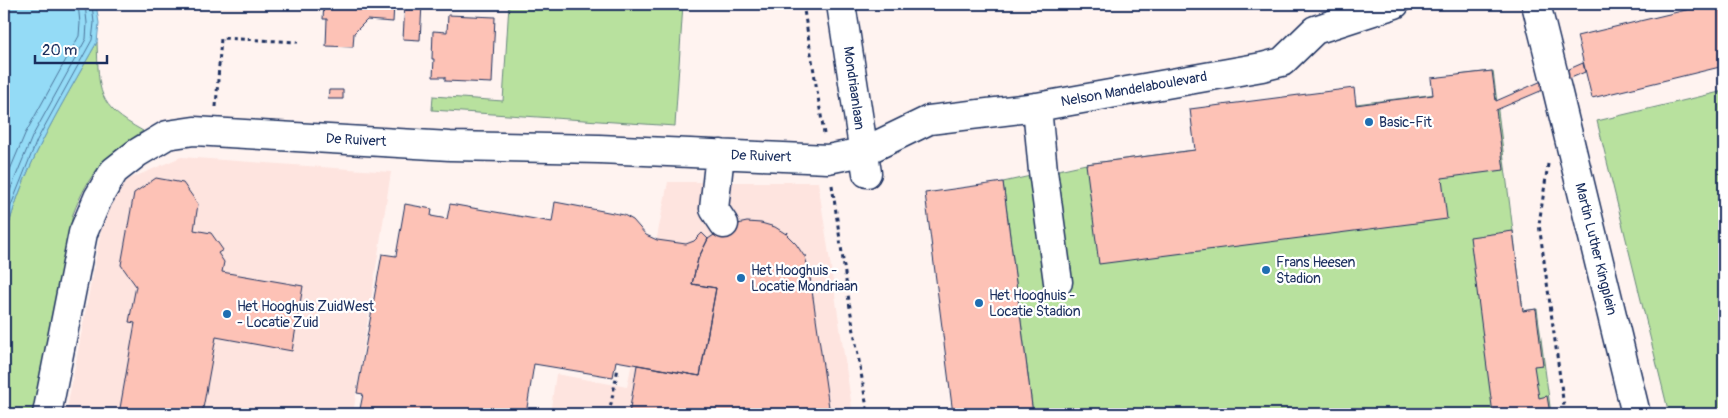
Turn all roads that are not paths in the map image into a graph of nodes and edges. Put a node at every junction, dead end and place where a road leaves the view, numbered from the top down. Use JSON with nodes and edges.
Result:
{"nodes":[{"id":1,"x":841,"y":4,"type":"edge"},
{"id":2,"x":1395,"y":4,"type":"edge"},
{"id":3,"x":1536,"y":4,"type":"edge"},
{"id":4,"x":1036,"y":107,"type":"junction"},
{"id":5,"x":720,"y":154,"type":"junction"},
{"id":6,"x":865,"y":162,"type":"junction"},
{"id":7,"x":724,"y":224,"type":"dead end"},
{"id":8,"x":1058,"y":282,"type":"dead end"},
{"id":9,"x":47,"y":414,"type":"edge"},
{"id":10,"x":1636,"y":414,"type":"edge"}],
"edges":[{"from":1,"to":6,"type":"street","name":"Mondriaanlaan"},
{"from":2,"to":4,"type":"street","name":"Nelson Mandelaboulevard"},
{"from":3,"to":10,"type":"street","name":"Martin Luther Kingplein"},
{"from":4,"to":6,"type":"street","name":"Nelson Mandelaboulevard"},
{"from":4,"to":8,"type":"street"},
{"from":5,"to":6,"type":"street","name":"De Ruivert"},
{"from":5,"to":7,"type":"street"},
{"from":5,"to":9,"type":"street","name":"De Ruivert"}]}
